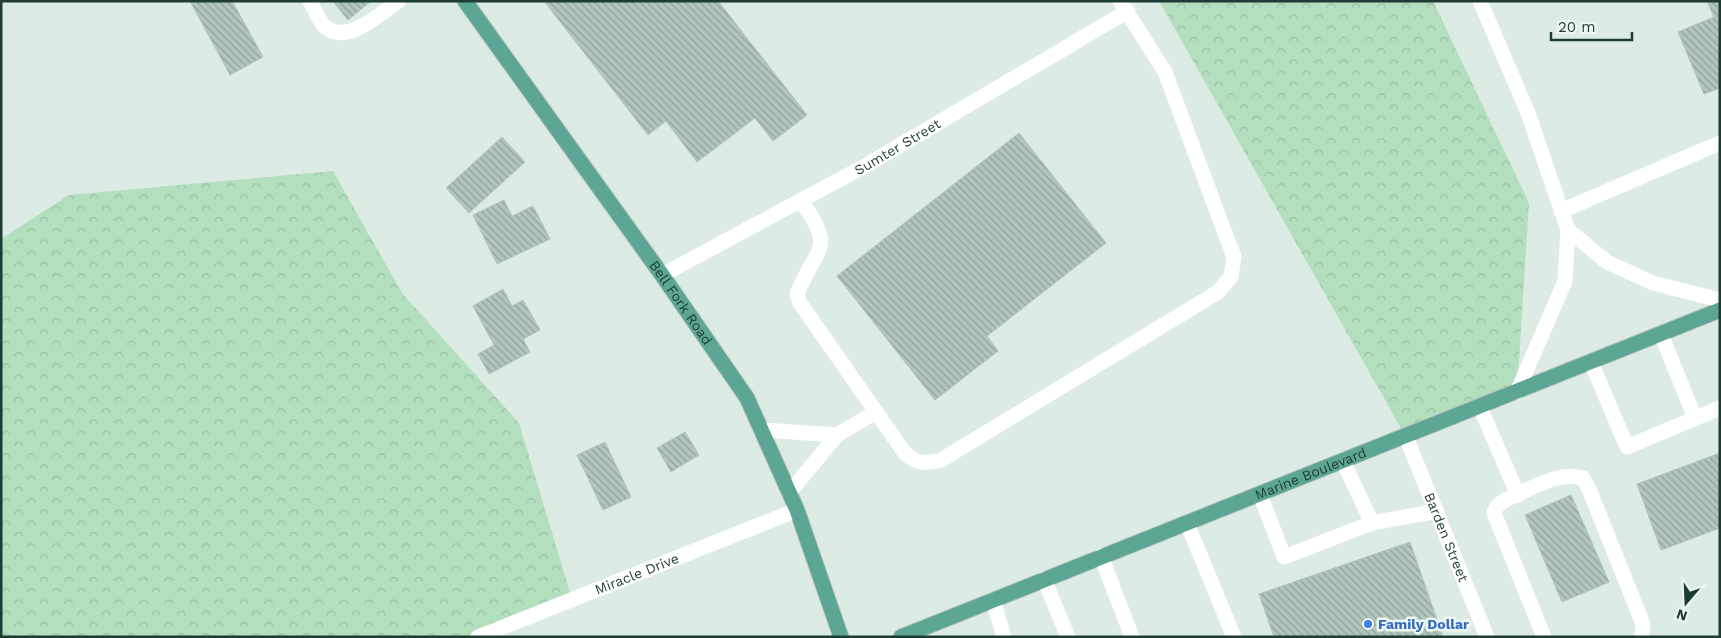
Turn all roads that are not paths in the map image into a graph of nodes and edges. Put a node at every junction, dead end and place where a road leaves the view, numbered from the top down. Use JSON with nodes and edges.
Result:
{"nodes":[{"id":1,"x":310,"y":1,"type":"edge"},
{"id":2,"x":398,"y":1,"type":"edge"},
{"id":3,"x":465,"y":1,"type":"edge"},
{"id":4,"x":1480,"y":1,"type":"edge"},
{"id":5,"x":1124,"y":6,"type":"edge"},
{"id":6,"x":1720,"y":143,"type":"edge"},
{"id":7,"x":800,"y":201,"type":"junction"},
{"id":8,"x":1561,"y":210,"type":"junction"},
{"id":9,"x":1568,"y":230,"type":"junction"},
{"id":10,"x":662,"y":274,"type":"junction"},
{"id":11,"x":1720,"y":300,"type":"edge"},
{"id":12,"x":1720,"y":310,"type":"edge"},
{"id":13,"x":1661,"y":334,"type":"junction"},
{"id":14,"x":1591,"y":362,"type":"junction"},
{"id":15,"x":1517,"y":392,"type":"junction"},
{"id":16,"x":1480,"y":407,"type":"junction"},
{"id":17,"x":1720,"y":408,"type":"edge"},
{"id":18,"x":876,"y":412,"type":"junction"},
{"id":19,"x":1695,"y":418,"type":"junction"},
{"id":20,"x":761,"y":430,"type":"junction"},
{"id":21,"x":837,"y":435,"type":"junction"},
{"id":22,"x":1406,"y":437,"type":"junction"},
{"id":23,"x":1343,"y":461,"type":"junction"},
{"id":24,"x":790,"y":493,"type":"junction"},
{"id":25,"x":1260,"y":494,"type":"junction"},
{"id":26,"x":1518,"y":495,"type":"junction"},
{"id":27,"x":797,"y":510,"type":"junction"},
{"id":28,"x":1437,"y":511,"type":"junction"},
{"id":29,"x":1187,"y":523,"type":"junction"},
{"id":30,"x":1372,"y":523,"type":"junction"},
{"id":31,"x":1101,"y":556,"type":"junction"},
{"id":32,"x":1044,"y":579,"type":"junction"},
{"id":33,"x":993,"y":600,"type":"junction"},
{"id":34,"x":478,"y":637,"type":"edge"},
{"id":35,"x":840,"y":637,"type":"edge"},
{"id":36,"x":901,"y":637,"type":"edge"},
{"id":37,"x":1004,"y":637,"type":"edge"},
{"id":38,"x":1068,"y":637,"type":"edge"},
{"id":39,"x":1132,"y":637,"type":"edge"},
{"id":40,"x":1234,"y":637,"type":"edge"},
{"id":41,"x":1487,"y":637,"type":"edge"},
{"id":42,"x":1544,"y":637,"type":"edge"},
{"id":43,"x":1642,"y":637,"type":"edge"}],
"edges":[{"from":1,"to":2,"type":"street"},
{"from":3,"to":10,"type":"main road","name":"Bell Fork Road"},
{"from":4,"to":8,"type":"street"},
{"from":5,"to":7,"type":"street","name":"Sumter Street"},
{"from":5,"to":18,"type":"street"},
{"from":6,"to":8,"type":"street"},
{"from":7,"to":10,"type":"street","name":"Sumter Street"},
{"from":7,"to":18,"type":"street"},
{"from":8,"to":9,"type":"street"},
{"from":9,"to":11,"type":"street"},
{"from":9,"to":15,"type":"street"},
{"from":10,"to":20,"type":"main road","name":"Bell Fork Road"},
{"from":12,"to":13,"type":"main road","name":"Marine Boulevard"},
{"from":13,"to":14,"type":"main road","name":"Marine Boulevard"},
{"from":13,"to":19,"type":"street"},
{"from":14,"to":15,"type":"main road","name":"Marine Boulevard"},
{"from":14,"to":19,"type":"street"},
{"from":15,"to":16,"type":"main road","name":"Marine Boulevard"},
{"from":16,"to":22,"type":"main road","name":"Marine Boulevard"},
{"from":16,"to":26,"type":"street"},
{"from":17,"to":19,"type":"street"},
{"from":18,"to":21,"type":"street"},
{"from":20,"to":21,"type":"street"},
{"from":20,"to":24,"type":"main road","name":"Bell Fork Road"},
{"from":21,"to":24,"type":"street"},
{"from":22,"to":23,"type":"main road","name":"Marine Boulevard"},
{"from":22,"to":28,"type":"street","name":"Barden Street"},
{"from":23,"to":25,"type":"main road","name":"Marine Boulevard"},
{"from":23,"to":30,"type":"street"},
{"from":24,"to":27,"type":"main road","name":"Bell Fork Road"},
{"from":25,"to":29,"type":"main road","name":"Marine Boulevard"},
{"from":25,"to":30,"type":"street"},
{"from":26,"to":42,"type":"street"},
{"from":26,"to":43,"type":"street"},
{"from":27,"to":34,"type":"street","name":"Miracle Drive"},
{"from":27,"to":35,"type":"main road","name":"Bell Fork Road"},
{"from":28,"to":30,"type":"street"},
{"from":28,"to":41,"type":"street","name":"Barden Street"},
{"from":29,"to":31,"type":"main road","name":"Marine Boulevard"},
{"from":29,"to":40,"type":"street"},
{"from":31,"to":32,"type":"main road","name":"Marine Boulevard"},
{"from":31,"to":39,"type":"street"},
{"from":32,"to":33,"type":"main road","name":"Marine Boulevard"},
{"from":32,"to":38,"type":"street"},
{"from":33,"to":36,"type":"main road","name":"Marine Boulevard"},
{"from":33,"to":37,"type":"street"}]}
